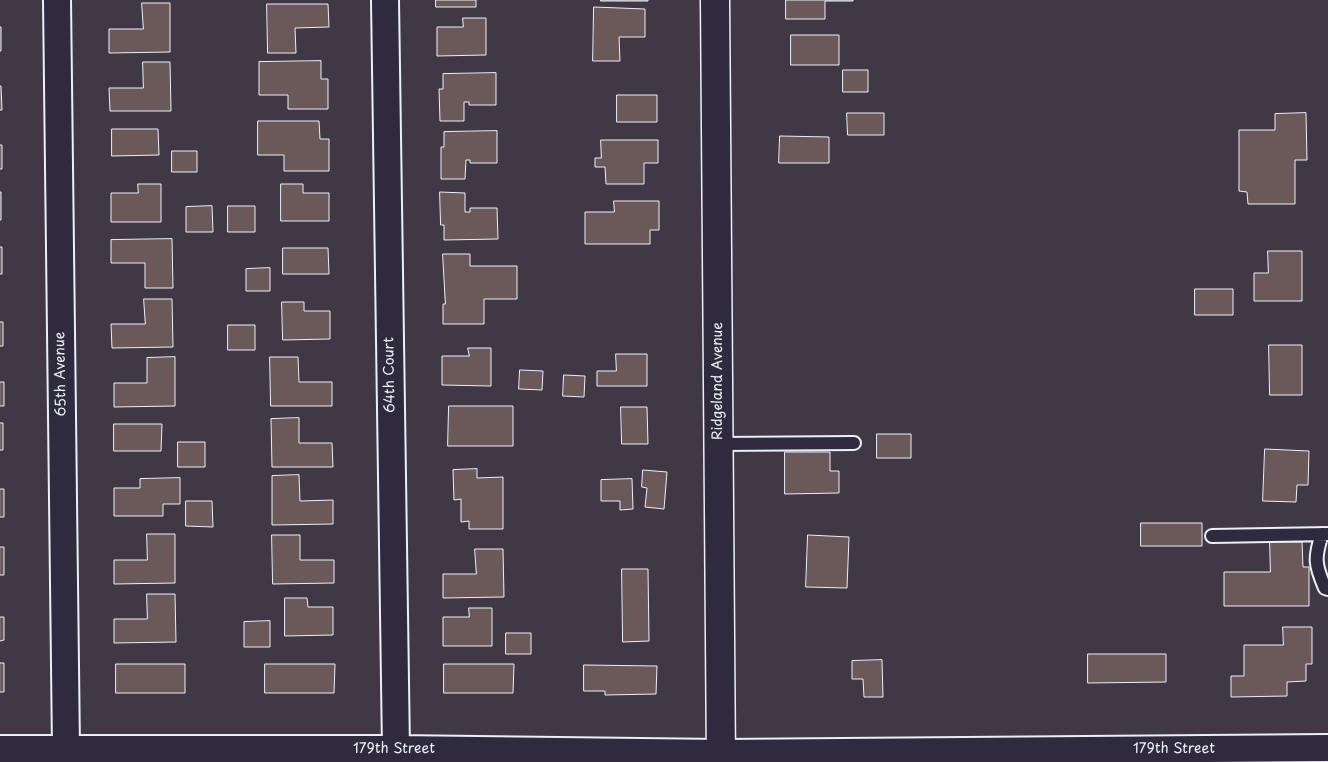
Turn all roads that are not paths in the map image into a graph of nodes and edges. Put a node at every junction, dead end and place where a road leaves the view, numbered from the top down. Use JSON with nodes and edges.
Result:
{"nodes":[{"id":1,"x":57,"y":0,"type":"edge"},
{"id":2,"x":385,"y":0,"type":"edge"},
{"id":3,"x":715,"y":0,"type":"edge"},
{"id":4,"x":854,"y":443,"type":"dead end"},
{"id":5,"x":718,"y":444,"type":"junction"},
{"id":6,"x":1325,"y":534,"type":"edge"},
{"id":7,"x":1212,"y":536,"type":"dead end"},
{"id":8,"x":1328,"y":589,"type":"edge"},
{"id":9,"x":66,"y":748,"type":"junction"},
{"id":10,"x":1328,"y":748,"type":"edge"},
{"id":11,"x":0,"y":749,"type":"edge"},
{"id":12,"x":396,"y":749,"type":"junction"},
{"id":13,"x":157,"y":755,"type":"edge"},
{"id":14,"x":721,"y":758,"type":"edge"}],
"edges":[{"from":1,"to":9,"type":"street","name":"65th Avenue"},
{"from":2,"to":12,"type":"street","name":"64th Court"},
{"from":3,"to":5,"type":"street","name":"Ridgeland Avenue"},
{"from":4,"to":5,"type":"lane"},
{"from":5,"to":14,"type":"street","name":"Ridgeland Avenue"},
{"from":6,"to":7,"type":"lane"},
{"from":6,"to":8,"type":"lane"},
{"from":9,"to":11,"type":"street","name":"179th Street"},
{"from":9,"to":13,"type":"street","name":"179th Street"},
{"from":10,"to":14,"type":"street","name":"179th Street"},
{"from":12,"to":13,"type":"street","name":"179th Street"},
{"from":12,"to":14,"type":"street","name":"179th Street"}]}
